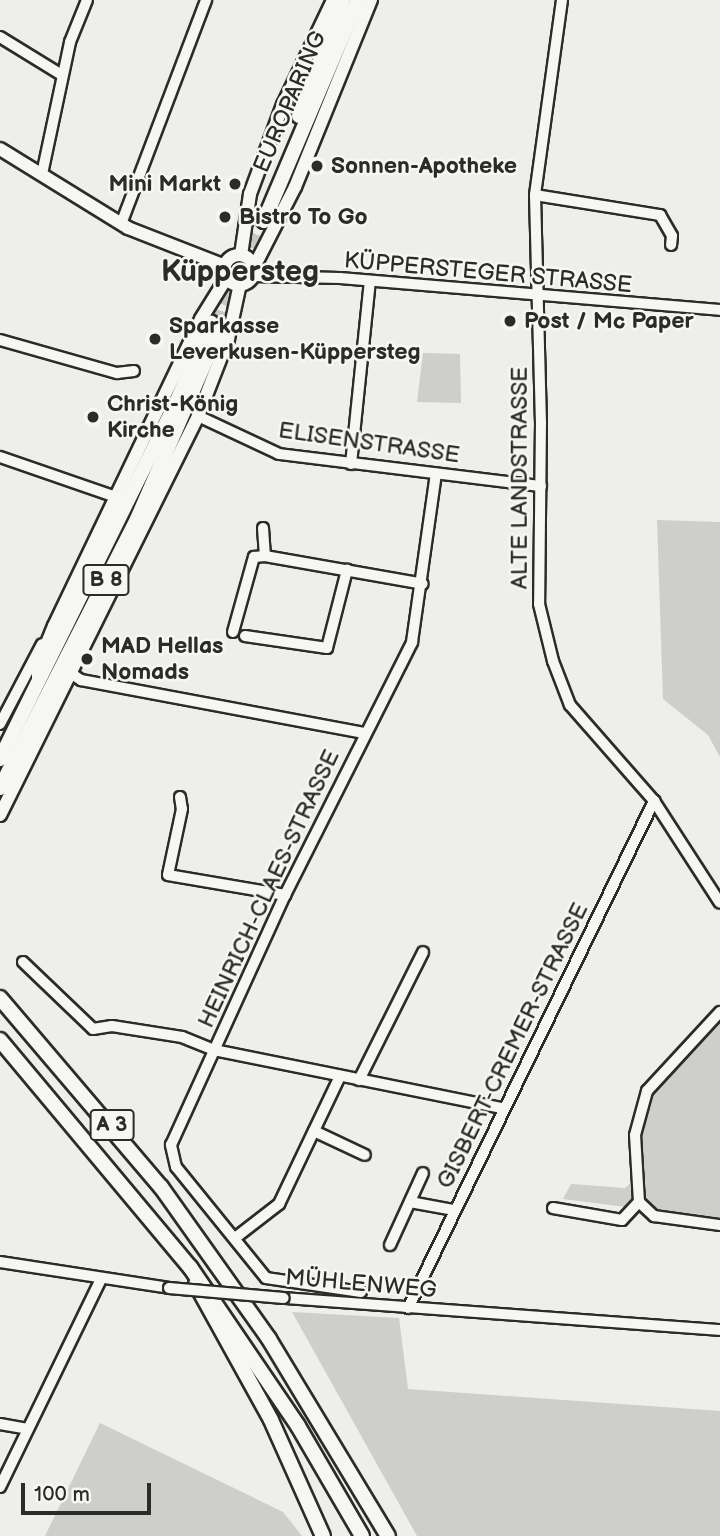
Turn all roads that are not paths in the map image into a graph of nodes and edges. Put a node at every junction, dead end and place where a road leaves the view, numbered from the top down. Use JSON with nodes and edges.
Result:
{"nodes":[{"id":1,"x":87,"y":0,"type":"edge"},
{"id":2,"x":206,"y":0,"type":"edge"},
{"id":3,"x":326,"y":0,"type":"edge"},
{"id":4,"x":333,"y":0,"type":"edge"},
{"id":5,"x":343,"y":0,"type":"edge"},
{"id":6,"x":358,"y":0,"type":"edge"},
{"id":7,"x":371,"y":0,"type":"edge"},
{"id":8,"x":562,"y":0,"type":"edge"},
{"id":9,"x":0,"y":37,"type":"edge"},
{"id":10,"x":309,"y":50,"type":"junction"},
{"id":11,"x":62,"y":75,"type":"junction"},
{"id":12,"x":0,"y":149,"type":"edge"},
{"id":13,"x":42,"y":174,"type":"junction"},
{"id":14,"x":535,"y":195,"type":"junction"},
{"id":15,"x":121,"y":224,"type":"junction"},
{"id":16,"x":671,"y":246,"type":"dead end"},
{"id":17,"x":241,"y":255,"type":"junction"},
{"id":18,"x":253,"y":271,"type":"junction"},
{"id":19,"x":226,"y":272,"type":"junction"},
{"id":20,"x":370,"y":281,"type":"junction"},
{"id":21,"x":240,"y":284,"type":"junction"},
{"id":22,"x":538,"y":296,"type":"junction"},
{"id":23,"x":720,"y":310,"type":"edge"},
{"id":24,"x":0,"y":340,"type":"edge"},
{"id":25,"x":134,"y":371,"type":"dead end"},
{"id":26,"x":198,"y":416,"type":"junction"},
{"id":27,"x":0,"y":457,"type":"edge"},
{"id":28,"x":351,"y":464,"type":"junction"},
{"id":29,"x":436,"y":474,"type":"junction"},
{"id":30,"x":541,"y":486,"type":"junction"},
{"id":31,"x":116,"y":496,"type":"junction"},
{"id":32,"x":263,"y":528,"type":"dead end"},
{"id":33,"x":261,"y":555,"type":"junction"},
{"id":34,"x":347,"y":570,"type":"junction"},
{"id":35,"x":422,"y":584,"type":"junction"},
{"id":36,"x":54,"y":626,"type":"junction"},
{"id":37,"x":233,"y":632,"type":"dead end"},
{"id":38,"x":245,"y":636,"type":"dead end"},
{"id":39,"x":72,"y":674,"type":"junction"},
{"id":40,"x":38,"y":684,"type":"junction"},
{"id":41,"x":0,"y":724,"type":"edge"},
{"id":42,"x":364,"y":733,"type":"junction"},
{"id":43,"x":0,"y":759,"type":"edge"},
{"id":44,"x":0,"y":788,"type":"edge"},
{"id":45,"x":180,"y":797,"type":"dead end"},
{"id":46,"x":654,"y":801,"type":"junction"},
{"id":47,"x":0,"y":815,"type":"edge"},
{"id":48,"x":285,"y":895,"type":"junction"},
{"id":49,"x":720,"y":902,"type":"edge"},
{"id":50,"x":424,"y":952,"type":"dead end"},
{"id":51,"x":23,"y":962,"type":"dead end"},
{"id":52,"x":0,"y":998,"type":"edge"},
{"id":53,"x":720,"y":1012,"type":"edge"},
{"id":54,"x":0,"y":1040,"type":"edge"},
{"id":55,"x":214,"y":1050,"type":"junction"},
{"id":56,"x":340,"y":1076,"type":"junction"},
{"id":57,"x":359,"y":1080,"type":"junction"},
{"id":58,"x":502,"y":1108,"type":"junction"},
{"id":59,"x":314,"y":1131,"type":"junction"},
{"id":60,"x":365,"y":1155,"type":"dead end"},
{"id":61,"x":423,"y":1173,"type":"dead end"},
{"id":62,"x":410,"y":1202,"type":"junction"},
{"id":63,"x":639,"y":1202,"type":"junction"},
{"id":64,"x":553,"y":1208,"type":"dead end"},
{"id":65,"x":454,"y":1210,"type":"junction"},
{"id":66,"x":720,"y":1225,"type":"edge"},
{"id":67,"x":235,"y":1238,"type":"junction"},
{"id":68,"x":390,"y":1245,"type":"dead end"},
{"id":69,"x":0,"y":1262,"type":"edge"},
{"id":70,"x":190,"y":1267,"type":"junction"},
{"id":71,"x":101,"y":1279,"type":"junction"},
{"id":72,"x":279,"y":1283,"type":"joint"},
{"id":73,"x":362,"y":1292,"type":"dead end"},
{"id":74,"x":408,"y":1308,"type":"junction"},
{"id":75,"x":720,"y":1330,"type":"edge"},
{"id":76,"x":0,"y":1424,"type":"edge"},
{"id":77,"x":28,"y":1429,"type":"junction"},
{"id":78,"x":0,"y":1486,"type":"edge"},
{"id":79,"x":323,"y":1536,"type":"edge"},
{"id":80,"x":362,"y":1536,"type":"edge"},
{"id":81,"x":388,"y":1536,"type":"edge"}],
"edges":[{"from":1,"to":11,"type":"street"},
{"from":2,"to":15,"type":"street"},
{"from":3,"to":10,"type":"street"},
{"from":4,"to":10,"type":"main road"},
{"from":5,"to":6,"type":"highway","name":"EUROPARING"},
{"from":7,"to":18,"type":"main road"},
{"from":8,"to":14,"type":"street","name":"ALTE LANDSTRASSE"},
{"from":9,"to":11,"type":"street"},
{"from":10,"to":17,"type":"main road"},
{"from":11,"to":13,"type":"street"},
{"from":12,"to":13,"type":"main road"},
{"from":13,"to":15,"type":"main road"},
{"from":14,"to":16,"type":"street"},
{"from":14,"to":22,"type":"street","name":"ALTE LANDSTRASSE"},
{"from":15,"to":19,"type":"main road"},
{"from":17,"to":18,"type":"main road"},
{"from":17,"to":19,"type":"main road"},
{"from":18,"to":20,"type":"street","name":"KÜPPERSTEGER STRASSE"},
{"from":18,"to":21,"type":"main road"},
{"from":19,"to":21,"type":"main road"},
{"from":19,"to":31,"type":"main road"},
{"from":20,"to":22,"type":"street","name":"KÜPPERSTEGER STRASSE"},
{"from":20,"to":28,"type":"street"},
{"from":21,"to":26,"type":"main road"},
{"from":22,"to":23,"type":"street","name":"KÜPPERSTEGER STRASSE"},
{"from":22,"to":30,"type":"street","name":"ALTE LANDSTRASSE"},
{"from":24,"to":25,"type":"street"},
{"from":26,"to":28,"type":"street","name":"ELISENSTRASSE"},
{"from":26,"to":39,"type":"main road"},
{"from":27,"to":31,"type":"street"},
{"from":28,"to":29,"type":"street","name":"ELISENSTRASSE"},
{"from":29,"to":30,"type":"street","name":"ELISENSTRASSE"},
{"from":29,"to":35,"type":"street","name":"HEINRICH-CLAES-STRASSE"},
{"from":30,"to":46,"type":"street","name":"ALTE LANDSTRASSE"},
{"from":31,"to":36,"type":"main road"},
{"from":32,"to":33,"type":"street"},
{"from":33,"to":34,"type":"street"},
{"from":33,"to":37,"type":"street"},
{"from":34,"to":35,"type":"street"},
{"from":34,"to":38,"type":"street"},
{"from":35,"to":42,"type":"street","name":"HEINRICH-CLAES-STRASSE"},
{"from":36,"to":40,"type":"main road"},
{"from":36,"to":41,"type":"street"},
{"from":39,"to":42,"type":"street"},
{"from":39,"to":47,"type":"main road"},
{"from":40,"to":43,"type":"highway","number":"B 8"},
{"from":40,"to":44,"type":"highway","number":"B 8"},
{"from":42,"to":48,"type":"street","name":"HEINRICH-CLAES-STRASSE"},
{"from":45,"to":48,"type":"street"},
{"from":46,"to":49,"type":"street","name":"ALTE LANDSTRASSE"},
{"from":46,"to":58,"type":"street","name":"GISBERT-CREMER-STRASSE"},
{"from":48,"to":55,"type":"street","name":"HEINRICH-CLAES-STRASSE"},
{"from":50,"to":57,"type":"street"},
{"from":51,"to":55,"type":"street"},
{"from":52,"to":81,"type":"highway","number":"A 3"},
{"from":53,"to":63,"type":"street"},
{"from":54,"to":70,"type":"highway","number":"A 3"},
{"from":55,"to":56,"type":"street"},
{"from":55,"to":67,"type":"street","name":"HEINRICH-CLAES-STRASSE"},
{"from":56,"to":57,"type":"street"},
{"from":56,"to":59,"type":"street"},
{"from":57,"to":58,"type":"street"},
{"from":58,"to":65,"type":"street","name":"GISBERT-CREMER-STRASSE"},
{"from":59,"to":60,"type":"street"},
{"from":59,"to":67,"type":"street"},
{"from":61,"to":62,"type":"street","name":"GISBERT-CREMER-STRASSE"},
{"from":62,"to":65,"type":"street"},
{"from":62,"to":68,"type":"street","name":"GISBERT-CREMER-STRASSE"},
{"from":63,"to":64,"type":"street"},
{"from":63,"to":66,"type":"street"},
{"from":65,"to":74,"type":"street","name":"GISBERT-CREMER-STRASSE"},
{"from":67,"to":72,"type":"street","name":"HEINRICH-CLAES-STRASSE"},
{"from":69,"to":71,"type":"street","name":"MÜHLENWEG"},
{"from":70,"to":79,"type":"highway"},
{"from":70,"to":80,"type":"highway","number":"A 3"},
{"from":71,"to":74,"type":"street","name":"MÜHLENWEG","bridge":true},
{"from":71,"to":77,"type":"street"},
{"from":72,"to":73,"type":"street","name":"MÜHLENWEG"},
{"from":74,"to":75,"type":"street","name":"MÜHLENWEG"},
{"from":76,"to":77,"type":"street"},
{"from":77,"to":78,"type":"street"}]}
